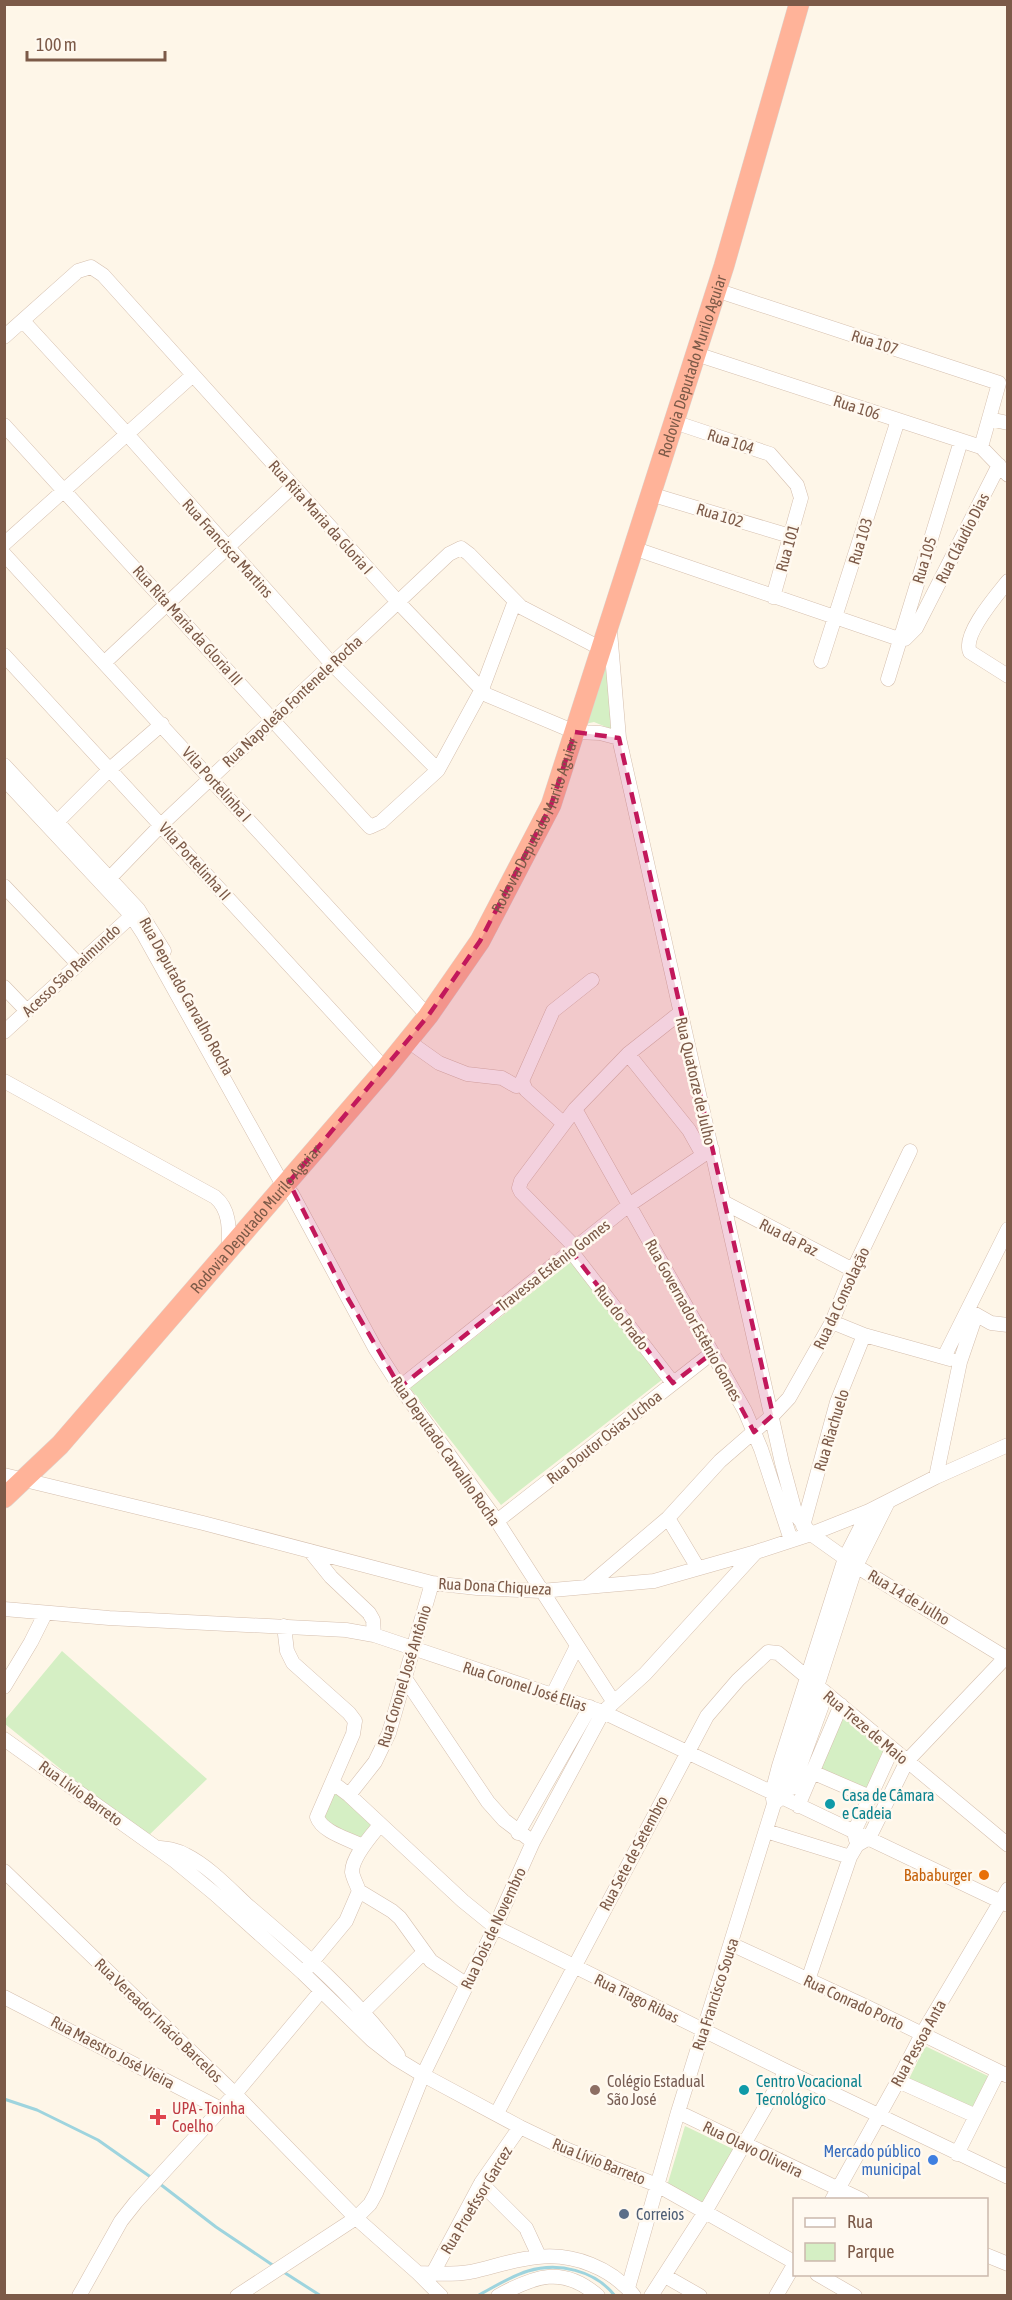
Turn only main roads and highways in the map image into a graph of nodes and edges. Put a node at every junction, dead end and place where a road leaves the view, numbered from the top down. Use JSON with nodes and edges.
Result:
{"nodes":[{"id":1,"x":799,"y":4,"type":"edge"},
{"id":2,"x":4,"y":1498,"type":"edge"}],
"edges":[{"from":1,"to":2,"type":"highway","name":"Rodovia Deputado Murilo Aguiar"}]}
